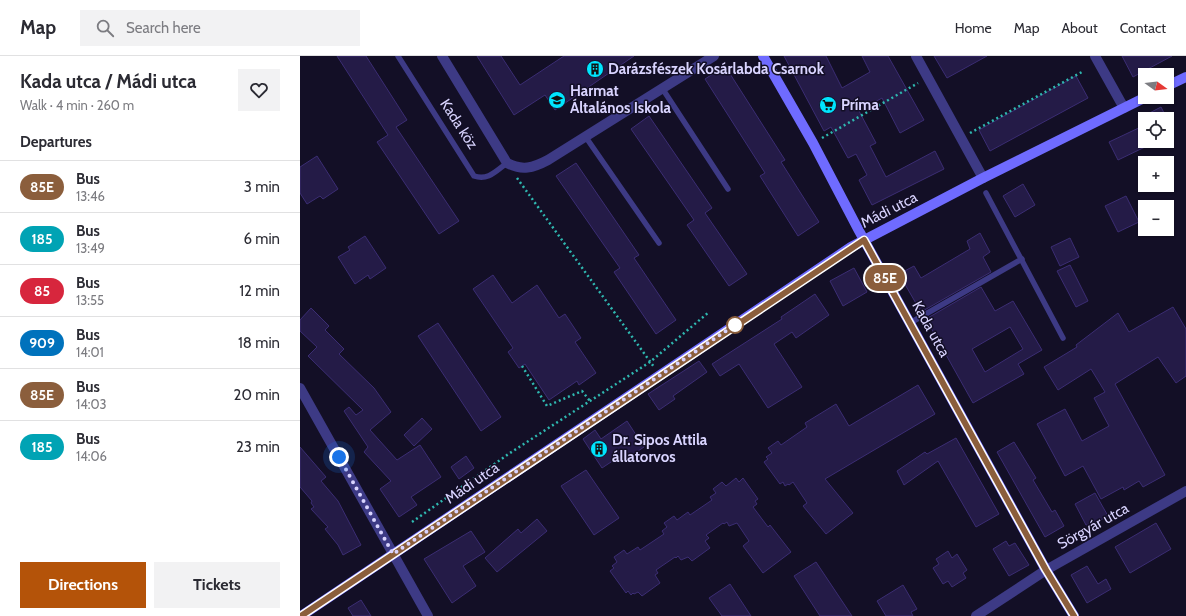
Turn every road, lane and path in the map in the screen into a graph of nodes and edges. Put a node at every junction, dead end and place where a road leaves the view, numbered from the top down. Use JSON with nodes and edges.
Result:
{"nodes":[{"id":1,"x":398,"y":56,"type":"edge"},
{"id":2,"x":442,"y":56,"type":"edge"},
{"id":3,"x":714,"y":56,"type":"edge"},
{"id":4,"x":763,"y":56,"type":"edge"},
{"id":5,"x":916,"y":56,"type":"edge"},
{"id":6,"x":1095,"y":56,"type":"edge"},
{"id":7,"x":1082,"y":72,"type":"dead end"},
{"id":8,"x":927,"y":78,"type":"junction"},
{"id":9,"x":1185,"y":81,"type":"edge"},
{"id":10,"x":1174,"y":84,"type":"edge"},
{"id":11,"x":662,"y":88,"type":"junction"},
{"id":12,"x":1138,"y":101,"type":"edge"},
{"id":13,"x":1124,"y":108,"type":"junction"},
{"id":14,"x":586,"y":136,"type":"junction"},
{"id":15,"x":961,"y":138,"type":"junction"},
{"id":16,"x":813,"y":143,"type":"junction"},
{"id":17,"x":507,"y":163,"type":"junction"},
{"id":18,"x":983,"y":178,"type":"junction"},
{"id":19,"x":728,"y":189,"type":"dead end"},
{"id":20,"x":986,"y":193,"type":"dead end"},
{"id":21,"x":864,"y":240,"type":"junction"},
{"id":22,"x":659,"y":243,"type":"dead end"},
{"id":23,"x":1022,"y":259,"type":"junction"},
{"id":24,"x":709,"y":312,"type":"dead end"},
{"id":25,"x":910,"y":323,"type":"junction"},
{"id":26,"x":1063,"y":338,"type":"dead end"},
{"id":27,"x":650,"y":362,"type":"junction"},
{"id":28,"x":522,"y":366,"type":"dead end"},
{"id":29,"x":660,"y":376,"type":"junction"},
{"id":30,"x":300,"y":388,"type":"edge"},
{"id":31,"x":590,"y":401,"type":"junction"},
{"id":32,"x":1186,"y":491,"type":"edge"},
{"id":33,"x":412,"y":522,"type":"dead end"},
{"id":34,"x":393,"y":554,"type":"junction"},
{"id":35,"x":1046,"y":570,"type":"junction"},
{"id":36,"x":301,"y":616,"type":"edge"},
{"id":37,"x":428,"y":616,"type":"edge"},
{"id":38,"x":976,"y":616,"type":"edge"},
{"id":39,"x":1074,"y":616,"type":"edge"}],
"edges":[{"from":1,"to":17,"type":"lane","name":"Kada köz"},
{"from":2,"to":17,"type":"street","name":"Kada köz"},
{"from":3,"to":11,"type":"street"},
{"from":4,"to":16,"type":"street","name":"Kada utca"},
{"from":5,"to":8,"type":"street"},
{"from":6,"to":13,"type":"street"},
{"from":7,"to":15,"type":"path"},
{"from":8,"to":15,"type":"street"},
{"from":8,"to":16,"type":"path"},
{"from":9,"to":10,"type":"street"},
{"from":11,"to":14,"type":"street"},
{"from":11,"to":19,"type":"lane"},
{"from":12,"to":13,"type":"street","name":"Mádi utca"},
{"from":13,"to":18,"type":"street","name":"Mádi utca"},
{"from":14,"to":17,"type":"street"},
{"from":14,"to":22,"type":"lane"},
{"from":15,"to":18,"type":"street"},
{"from":16,"to":21,"type":"street","name":"Kada utca"},
{"from":17,"to":27,"type":"path"},
{"from":18,"to":21,"type":"street","name":"Mádi utca"},
{"from":20,"to":23,"type":"lane"},
{"from":21,"to":25,"type":"street","name":"Kada utca"},
{"from":21,"to":29,"type":"street","name":"Mádi utca"},
{"from":23,"to":25,"type":"lane"},
{"from":23,"to":26,"type":"lane"},
{"from":24,"to":27,"type":"path"},
{"from":25,"to":35,"type":"street","name":"Kada utca"},
{"from":27,"to":29,"type":"path"},
{"from":27,"to":31,"type":"path"},
{"from":28,"to":31,"type":"path"},
{"from":29,"to":34,"type":"street","name":"Mádi utca"},
{"from":30,"to":34,"type":"street"},
{"from":31,"to":33,"type":"path"},
{"from":32,"to":35,"type":"street","name":"Sörgyár utca"},
{"from":34,"to":36,"type":"street","name":"Mádi utca"},
{"from":34,"to":37,"type":"street"},
{"from":35,"to":38,"type":"street","name":"Sörgyár utca"},
{"from":35,"to":39,"type":"street","name":"Kada utca"}]}
